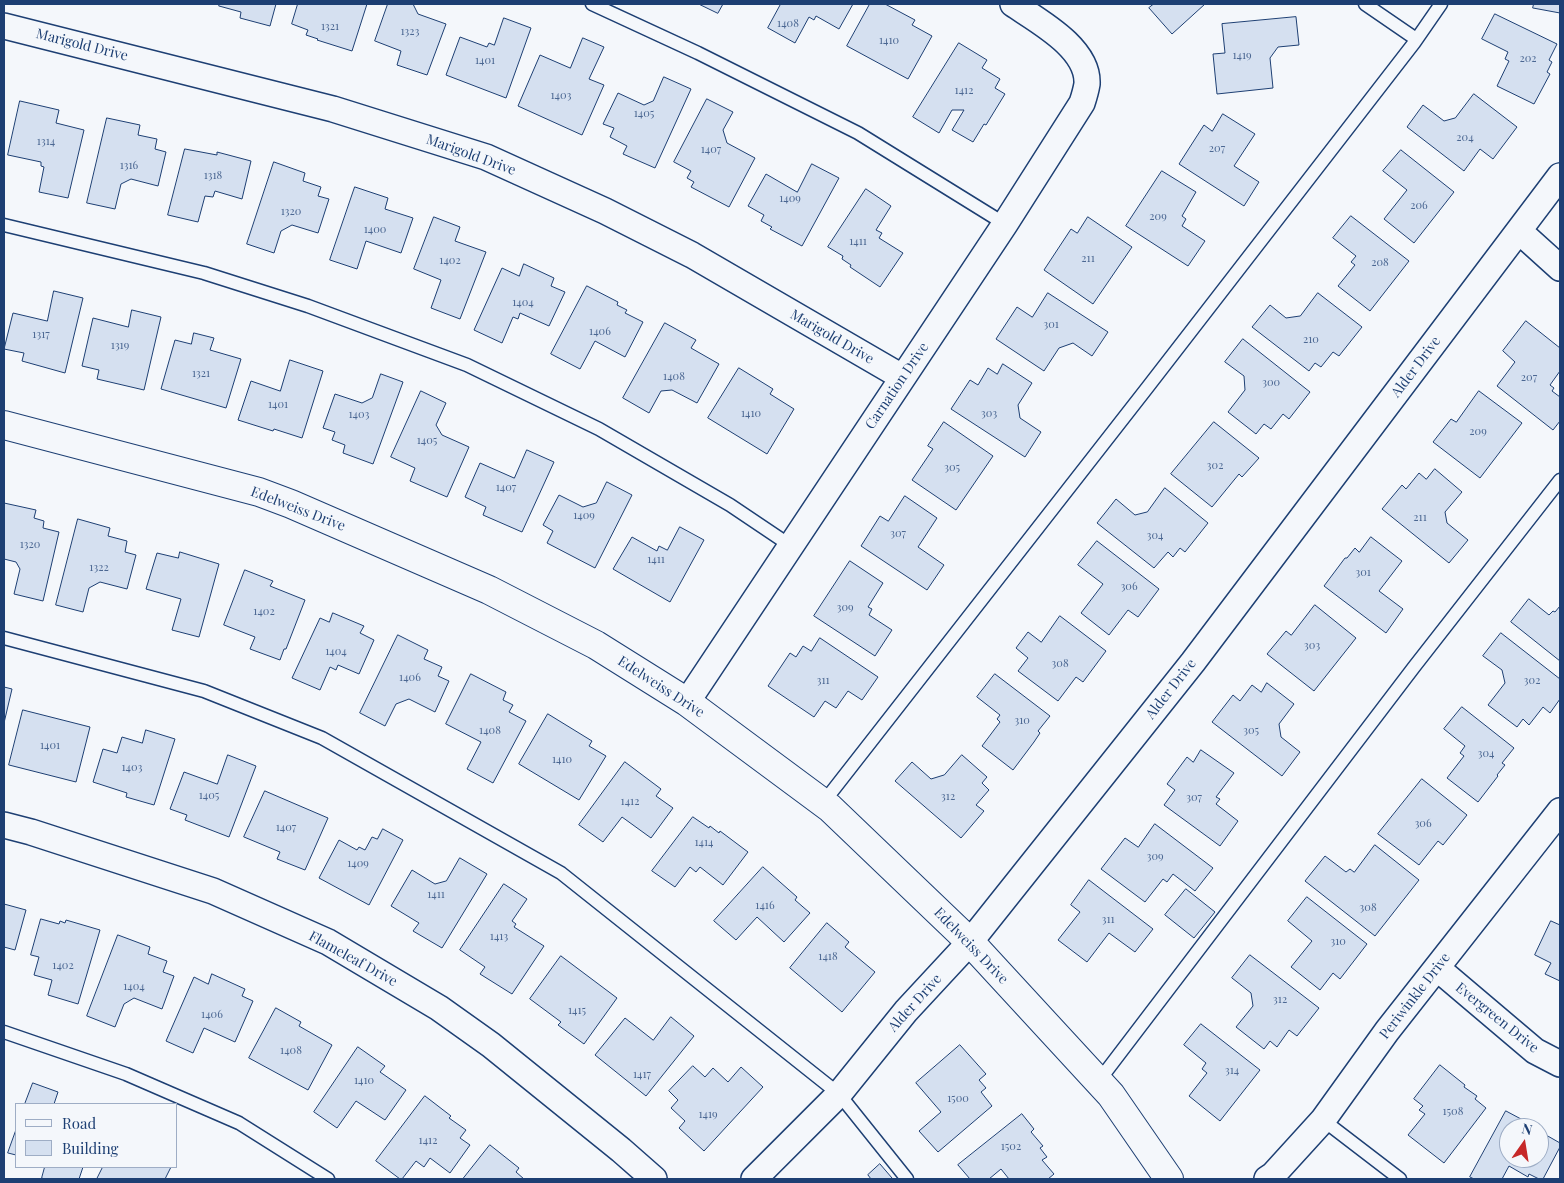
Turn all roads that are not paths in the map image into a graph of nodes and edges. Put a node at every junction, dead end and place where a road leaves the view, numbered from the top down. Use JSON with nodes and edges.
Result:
{"nodes":[{"id":1,"x":592,"y":4,"type":"edge"},
{"id":2,"x":1012,"y":4,"type":"edge"},
{"id":3,"x":1364,"y":4,"type":"edge"},
{"id":4,"x":1441,"y":4,"type":"edge"},
{"id":5,"x":4,"y":26,"type":"edge"},
{"id":6,"x":1416,"y":39,"type":"junction"},
{"id":7,"x":1560,"y":176,"type":"edge"},
{"id":8,"x":4,"y":224,"type":"edge"},
{"id":9,"x":1005,"y":224,"type":"junction"},
{"id":10,"x":1519,"y":231,"type":"junction"},
{"id":11,"x":1560,"y":268,"type":"edge"},
{"id":12,"x":902,"y":377,"type":"junction"},
{"id":13,"x":4,"y":424,"type":"edge"},
{"id":14,"x":1560,"y":480,"type":"edge"},
{"id":15,"x":791,"y":546,"type":"junction"},
{"id":16,"x":4,"y":638,"type":"edge"},
{"id":17,"x":687,"y":702,"type":"junction"},
{"id":18,"x":823,"y":803,"type":"junction"},
{"id":19,"x":1558,"y":820,"type":"edge"},
{"id":20,"x":4,"y":825,"type":"edge"},
{"id":21,"x":970,"y":942,"type":"junction"},
{"id":22,"x":1437,"y":968,"type":"junction"},
{"id":23,"x":4,"y":1032,"type":"edge"},
{"id":24,"x":1560,"y":1064,"type":"edge"},
{"id":25,"x":1098,"y":1082,"type":"junction"},
{"id":26,"x":839,"y":1094,"type":"junction"},
{"id":27,"x":1323,"y":1120,"type":"junction"},
{"id":28,"x":328,"y":1179,"type":"edge"},
{"id":29,"x":654,"y":1179,"type":"edge"},
{"id":30,"x":754,"y":1179,"type":"edge"},
{"id":31,"x":907,"y":1179,"type":"edge"},
{"id":32,"x":1169,"y":1179,"type":"edge"},
{"id":33,"x":1267,"y":1179,"type":"edge"},
{"id":34,"x":1400,"y":1179,"type":"edge"}],
"edges":[{"from":1,"to":9,"type":"lane"},
{"from":2,"to":9,"type":"street","name":"Carnation Drive"},
{"from":3,"to":6,"type":"lane"},
{"from":4,"to":6,"type":"lane"},
{"from":5,"to":12,"type":"street","name":"Marigold Drive"},
{"from":6,"to":18,"type":"lane"},
{"from":7,"to":10,"type":"street","name":"Alder Drive"},
{"from":8,"to":15,"type":"lane"},
{"from":9,"to":12,"type":"street","name":"Carnation Drive"},
{"from":10,"to":11,"type":"street"},
{"from":10,"to":21,"type":"street","name":"Alder Drive"},
{"from":12,"to":15,"type":"street","name":"Carnation Drive"},
{"from":13,"to":17,"type":"street","name":"Edelweiss Drive"},
{"from":14,"to":25,"type":"lane"},
{"from":15,"to":17,"type":"street","name":"Carnation Drive"},
{"from":16,"to":26,"type":"lane"},
{"from":17,"to":18,"type":"street","name":"Edelweiss Drive"},
{"from":18,"to":21,"type":"street","name":"Edelweiss Drive"},
{"from":19,"to":22,"type":"street","name":"Periwinkle Drive"},
{"from":20,"to":29,"type":"street","name":"Flameleaf Drive"},
{"from":21,"to":25,"type":"street","name":"Edelweiss Drive"},
{"from":21,"to":26,"type":"street","name":"Alder Drive"},
{"from":22,"to":24,"type":"street","name":"Evergreen Drive"},
{"from":22,"to":27,"type":"street","name":"Periwinkle Drive"},
{"from":23,"to":28,"type":"lane"},
{"from":25,"to":32,"type":"street","name":"Edelweiss Drive"},
{"from":26,"to":30,"type":"street","name":"Alder Drive"},
{"from":26,"to":31,"type":"lane"},
{"from":27,"to":33,"type":"street","name":"Periwinkle Drive"},
{"from":27,"to":34,"type":"lane"}]}
